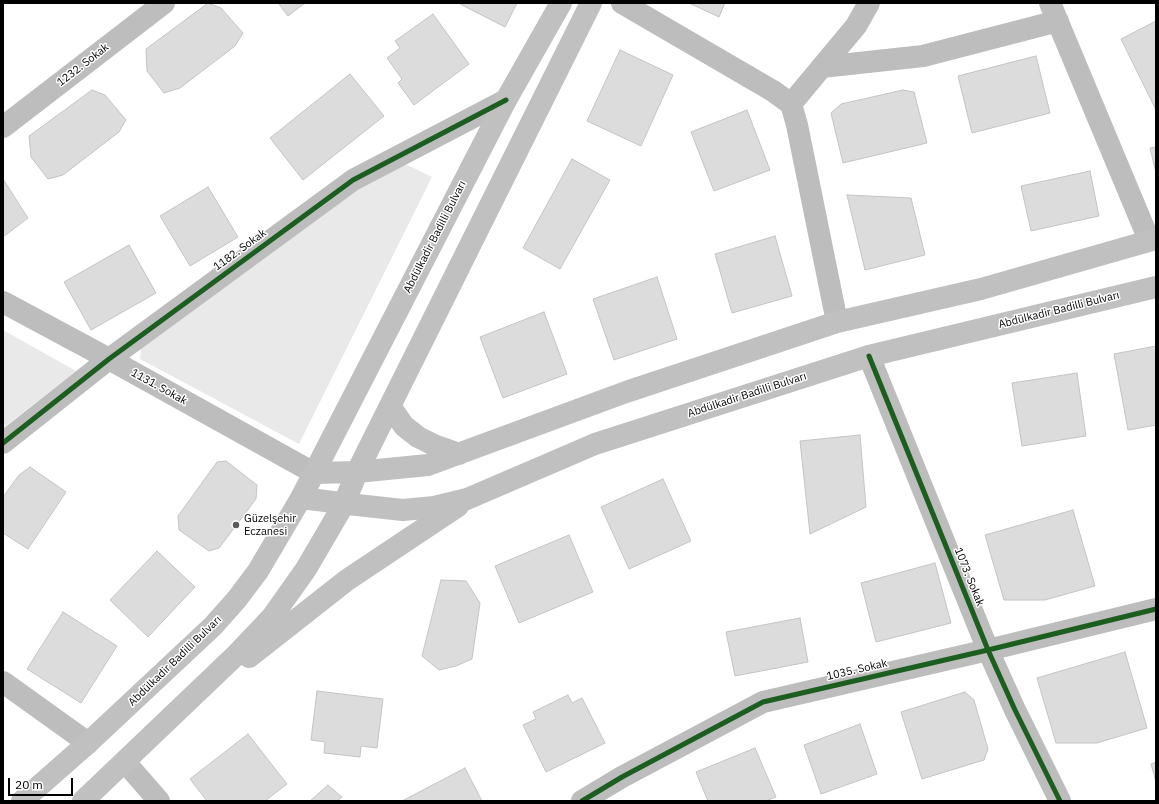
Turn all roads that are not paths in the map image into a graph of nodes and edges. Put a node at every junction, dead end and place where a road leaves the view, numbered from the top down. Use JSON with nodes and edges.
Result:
{"nodes":[{"id":1,"x":164,"y":3,"type":"edge"},
{"id":2,"x":560,"y":3,"type":"edge"},
{"id":3,"x":591,"y":3,"type":"edge"},
{"id":4,"x":622,"y":3,"type":"edge"},
{"id":5,"x":869,"y":3,"type":"edge"},
{"id":6,"x":1054,"y":12,"type":"edge"},
{"id":7,"x":822,"y":67,"type":"junction"},
{"id":8,"x":506,"y":100,"type":"junction"},
{"id":9,"x":790,"y":104,"type":"junction"},
{"id":10,"x":3,"y":127,"type":"edge"},
{"id":11,"x":1152,"y":240,"type":"edge"},
{"id":12,"x":1156,"y":287,"type":"edge"},
{"id":13,"x":3,"y":302,"type":"edge"},
{"id":14,"x":836,"y":322,"type":"junction"},
{"id":15,"x":869,"y":356,"type":"junction"},
{"id":16,"x":109,"y":359,"type":"junction"},
{"id":17,"x":390,"y":406,"type":"junction"},
{"id":18,"x":3,"y":443,"type":"edge"},
{"id":19,"x":459,"y":454,"type":"junction"},
{"id":20,"x":357,"y":472,"type":"junction"},
{"id":21,"x":314,"y":473,"type":"junction"},
{"id":22,"x":471,"y":497,"type":"junction"},
{"id":23,"x":301,"y":498,"type":"junction"},
{"id":24,"x":344,"y":504,"type":"junction"},
{"id":25,"x":1156,"y":609,"type":"edge"},
{"id":26,"x":988,"y":650,"type":"junction"},
{"id":27,"x":3,"y":682,"type":"edge"},
{"id":28,"x":168,"y":720,"type":"junction"},
{"id":29,"x":88,"y":743,"type":"junction"},
{"id":30,"x":125,"y":762,"type":"junction"},
{"id":31,"x":22,"y":801,"type":"edge"},
{"id":32,"x":83,"y":801,"type":"edge"},
{"id":33,"x":159,"y":801,"type":"edge"},
{"id":34,"x":582,"y":801,"type":"edge"},
{"id":35,"x":1060,"y":801,"type":"edge"}],
"edges":[{"from":1,"to":10,"type":"street","name":"1232. Sokak"},
{"from":2,"to":8,"type":"main road","name":"Abdülkadir Badilli Bulvarı"},
{"from":3,"to":17,"type":"main road"},
{"from":4,"to":9,"type":"street"},
{"from":5,"to":7,"type":"street"},
{"from":6,"to":7,"type":"street"},
{"from":6,"to":11,"type":"street"},
{"from":7,"to":9,"type":"street"},
{"from":8,"to":16,"type":"street","name":"1182. Sokak"},
{"from":8,"to":21,"type":"main road","name":"Abdülkadir Badilli Bulvarı"},
{"from":9,"to":14,"type":"street"},
{"from":11,"to":14,"type":"main road"},
{"from":12,"to":15,"type":"main road","name":"Abdülkadir Badilli Bulvarı"},
{"from":13,"to":16,"type":"street","name":"1131. Sokak"},
{"from":14,"to":19,"type":"main road"},
{"from":15,"to":22,"type":"main road","name":"Abdülkadir Badilli Bulvarı"},
{"from":15,"to":26,"type":"street","name":"1073. Sokak"},
{"from":16,"to":18,"type":"street","name":"1182. Sokak"},
{"from":16,"to":21,"type":"street","name":"1131. Sokak"},
{"from":17,"to":19,"type":"main road"},
{"from":17,"to":20,"type":"main road"},
{"from":19,"to":20,"type":"main road"},
{"from":20,"to":21,"type":"main road"},
{"from":20,"to":24,"type":"main road"},
{"from":21,"to":23,"type":"main road","name":"Abdülkadir Badilli Bulvarı"},
{"from":22,"to":24,"type":"main road","name":"Abdülkadir Badilli Bulvarı"},
{"from":22,"to":28,"type":"main road"},
{"from":23,"to":24,"type":"main road","name":"Abdülkadir Badilli Bulvarı"},
{"from":23,"to":29,"type":"main road","name":"Abdülkadir Badilli Bulvarı"},
{"from":24,"to":28,"type":"main road"},
{"from":25,"to":26,"type":"street","name":"1035. Sokak"},
{"from":26,"to":34,"type":"street","name":"1035. Sokak"},
{"from":26,"to":35,"type":"street","name":"1073. Sokak"},
{"from":27,"to":29,"type":"street"},
{"from":28,"to":30,"type":"main road"},
{"from":29,"to":31,"type":"main road","name":"Abdülkadir Badilli Bulvarı"},
{"from":30,"to":32,"type":"main road"},
{"from":30,"to":33,"type":"street"}]}
